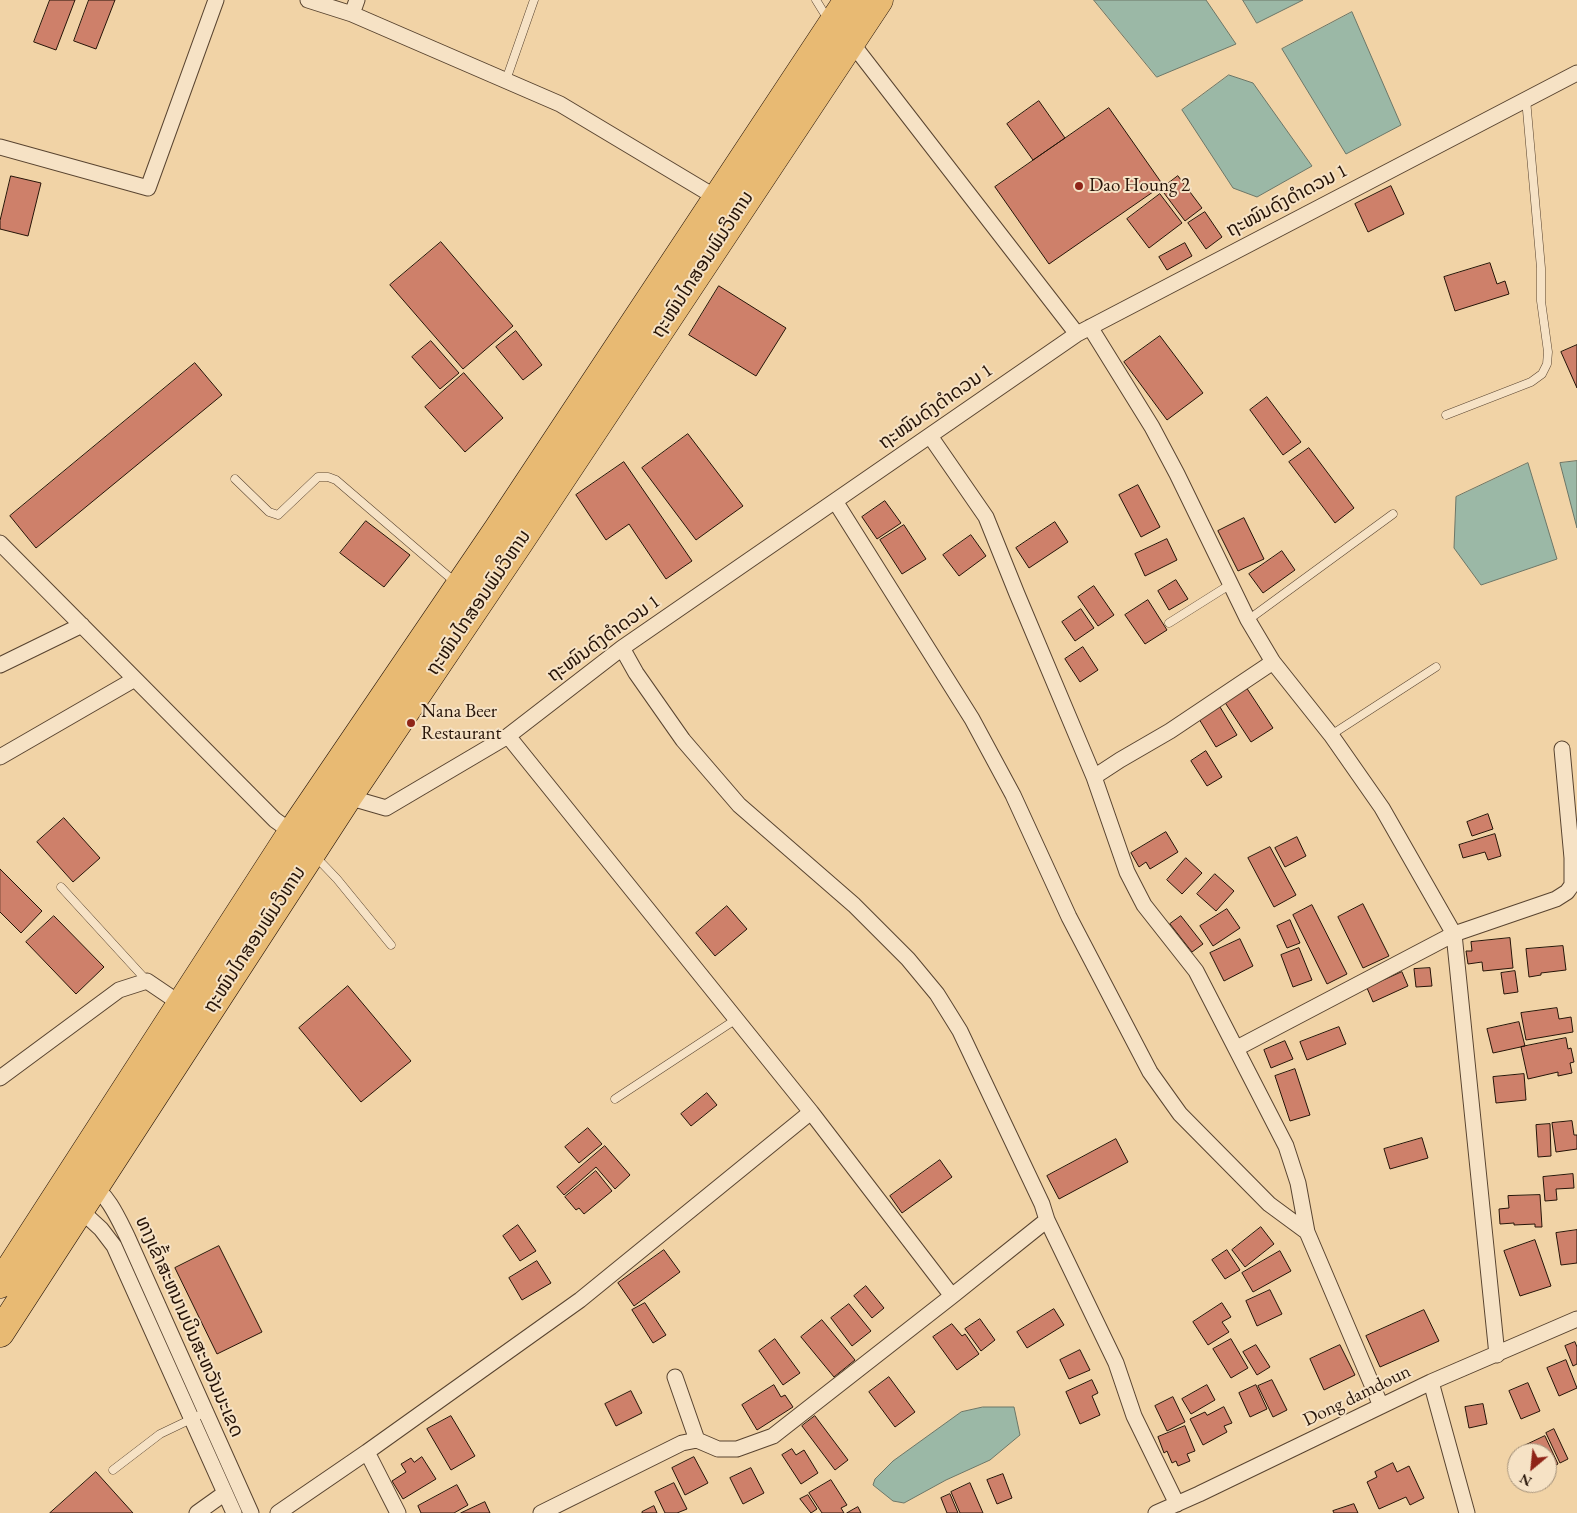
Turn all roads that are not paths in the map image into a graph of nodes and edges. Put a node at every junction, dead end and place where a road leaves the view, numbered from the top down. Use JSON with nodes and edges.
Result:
{"nodes":[{"id":1,"x":216,"y":0,"type":"edge"},
{"id":2,"x":308,"y":0,"type":"edge"},
{"id":3,"x":534,"y":0,"type":"edge"},
{"id":4,"x":816,"y":0,"type":"edge"},
{"id":5,"x":848,"y":0,"type":"edge"},
{"id":6,"x":879,"y":0,"type":"edge"},
{"id":7,"x":354,"y":7,"type":"edge"},
{"id":8,"x":841,"y":33,"type":"junction"},
{"id":9,"x":1577,"y":73,"type":"edge"},
{"id":10,"x":506,"y":80,"type":"junction"},
{"id":11,"x":1526,"y":100,"type":"junction"},
{"id":12,"x":0,"y":147,"type":"edge"},
{"id":13,"x":728,"y":204,"type":"junction"},
{"id":14,"x":1084,"y":330,"type":"junction"},
{"id":15,"x":1446,"y":415,"type":"dead end"},
{"id":16,"x":930,"y":436,"type":"junction"},
{"id":17,"x":235,"y":479,"type":"dead end"},
{"id":18,"x":835,"y":501,"type":"junction"},
{"id":19,"x":1394,"y":514,"type":"dead end"},
{"id":20,"x":0,"y":543,"type":"edge"},
{"id":21,"x":1231,"y":584,"type":"junction"},
{"id":22,"x":459,"y":585,"type":"junction"},
{"id":23,"x":1248,"y":620,"type":"junction"},
{"id":24,"x":1169,"y":623,"type":"dead end"},
{"id":25,"x":82,"y":625,"type":"junction"},
{"id":26,"x":622,"y":648,"type":"junction"},
{"id":27,"x":1273,"y":662,"type":"junction"},
{"id":28,"x":0,"y":665,"type":"edge"},
{"id":29,"x":1436,"y":667,"type":"dead end"},
{"id":30,"x":136,"y":679,"type":"junction"},
{"id":31,"x":1331,"y":735,"type":"junction"},
{"id":32,"x":508,"y":736,"type":"junction"},
{"id":33,"x":1562,"y":749,"type":"dead end"},
{"id":34,"x":0,"y":757,"type":"edge"},
{"id":35,"x":1094,"y":777,"type":"junction"},
{"id":36,"x":348,"y":797,"type":"junction"},
{"id":37,"x":292,"y":832,"type":"junction"},
{"id":38,"x":312,"y":852,"type":"junction"},
{"id":39,"x":61,"y":887,"type":"dead end"},
{"id":40,"x":1454,"y":934,"type":"junction"},
{"id":41,"x":390,"y":945,"type":"dead end"},
{"id":42,"x":147,"y":982,"type":"junction"},
{"id":43,"x":181,"y":1004,"type":"junction"},
{"id":44,"x":735,"y":1020,"type":"junction"},
{"id":45,"x":1237,"y":1048,"type":"junction"},
{"id":46,"x":0,"y":1078,"type":"edge"},
{"id":47,"x":615,"y":1099,"type":"dead end"},
{"id":48,"x":811,"y":1112,"type":"junction"},
{"id":49,"x":72,"y":1171,"type":"junction"},
{"id":50,"x":95,"y":1186,"type":"junction"},
{"id":51,"x":58,"y":1194,"type":"junction"},
{"id":52,"x":81,"y":1209,"type":"junction"},
{"id":53,"x":1047,"y":1220,"type":"junction"},
{"id":54,"x":1307,"y":1232,"type":"junction"},
{"id":55,"x":0,"y":1284,"type":"edge"},
{"id":56,"x":952,"y":1296,"type":"junction"},
{"id":57,"x":1577,"y":1319,"type":"edge"},
{"id":58,"x":0,"y":1333,"type":"edge"},
{"id":59,"x":1497,"y":1354,"type":"junction"},
{"id":60,"x":675,"y":1377,"type":"dead end"},
{"id":61,"x":1431,"y":1382,"type":"junction"},
{"id":62,"x":1381,"y":1406,"type":"junction"},
{"id":63,"x":199,"y":1415,"type":"junction"},
{"id":64,"x":697,"y":1440,"type":"junction"},
{"id":65,"x":367,"y":1452,"type":"junction"},
{"id":66,"x":113,"y":1470,"type":"dead end"},
{"id":67,"x":225,"y":1493,"type":"junction"},
{"id":68,"x":1177,"y":1504,"type":"junction"},
{"id":69,"x":197,"y":1513,"type":"edge"},
{"id":70,"x":234,"y":1513,"type":"edge"},
{"id":71,"x":251,"y":1513,"type":"edge"},
{"id":72,"x":278,"y":1513,"type":"edge"},
{"id":73,"x":398,"y":1513,"type":"edge"},
{"id":74,"x":541,"y":1513,"type":"edge"},
{"id":75,"x":1156,"y":1513,"type":"edge"},
{"id":76,"x":1468,"y":1513,"type":"edge"}],
"edges":[{"from":1,"to":12,"type":"street"},
{"from":2,"to":7,"type":"street"},
{"from":3,"to":10,"type":"lane"},
{"from":4,"to":8,"type":"lane"},
{"from":5,"to":8,"type":"highway","name":"ຖະໜົນໄກສອນພົມວິຫານ"},
{"from":6,"to":8,"type":"highway","name":"ຖະໜົນໄກສອນພົມວິຫານ"},
{"from":7,"to":10,"type":"street"},
{"from":8,"to":13,"type":"highway","name":"ຖະໜົນໄກສອນພົມວິຫານ"},
{"from":8,"to":14,"type":"street"},
{"from":9,"to":11,"type":"street","name":"ຖະໜົນດົງດຳດວນ 1"},
{"from":10,"to":13,"type":"street"},
{"from":11,"to":14,"type":"street","name":"ຖະໜົນດົງດຳດວນ 1"},
{"from":11,"to":15,"type":"lane"},
{"from":13,"to":22,"type":"highway","name":"ຖະໜົນໄກສອນພົມວິຫານ"},
{"from":13,"to":36,"type":"highway","name":"ຖະໜົນໄກສອນພົມວິຫານ"},
{"from":14,"to":16,"type":"street","name":"ຖະໜົນດົງດຳດວນ 1"},
{"from":14,"to":21,"type":"street"},
{"from":16,"to":18,"type":"street","name":"ຖະໜົນດົງດຳດວນ 1"},
{"from":16,"to":35,"type":"street"},
{"from":17,"to":22,"type":"lane"},
{"from":18,"to":26,"type":"street","name":"ຖະໜົນດົງດຳດວນ 1"},
{"from":18,"to":54,"type":"street"},
{"from":19,"to":23,"type":"lane"},
{"from":20,"to":25,"type":"street"},
{"from":21,"to":23,"type":"street"},
{"from":21,"to":24,"type":"lane"},
{"from":22,"to":37,"type":"highway","name":"ຖະໜົນໄກສອນພົມວິຫານ"},
{"from":23,"to":27,"type":"street"},
{"from":25,"to":28,"type":"street"},
{"from":25,"to":30,"type":"street"},
{"from":26,"to":32,"type":"street","name":"ຖະໜົນດົງດຳດວນ 1"},
{"from":26,"to":53,"type":"street"},
{"from":27,"to":31,"type":"street"},
{"from":27,"to":35,"type":"street"},
{"from":29,"to":31,"type":"lane"},
{"from":30,"to":34,"type":"street"},
{"from":30,"to":37,"type":"street"},
{"from":31,"to":40,"type":"street"},
{"from":32,"to":36,"type":"street","name":"ຖະໜົນດົງດຳດວນ 1"},
{"from":32,"to":44,"type":"street"},
{"from":33,"to":40,"type":"street"},
{"from":35,"to":45,"type":"street"},
{"from":36,"to":38,"type":"highway","name":"ຖະໜົນໄກສອນພົມວິຫານ"},
{"from":37,"to":43,"type":"highway","name":"ຖະໜົນໄກສອນພົມວິຫານ"},
{"from":38,"to":41,"type":"lane"},
{"from":38,"to":50,"type":"highway","name":"ຖະໜົນໄກສອນພົມວິຫານ"},
{"from":39,"to":42,"type":"lane"},
{"from":40,"to":45,"type":"street"},
{"from":40,"to":59,"type":"street"},
{"from":42,"to":43,"type":"street"},
{"from":42,"to":46,"type":"street"},
{"from":43,"to":49,"type":"highway","name":"ຖະໜົນໄກສອນພົມວິຫານ"},
{"from":44,"to":47,"type":"lane"},
{"from":44,"to":48,"type":"street"},
{"from":45,"to":54,"type":"street"},
{"from":48,"to":56,"type":"street"},
{"from":48,"to":65,"type":"street"},
{"from":49,"to":50,"type":"street","name":"ທາງເຂົ້າສະຫນາມບິນສະຫວັນນະເຂດ"},
{"from":49,"to":51,"type":"highway","name":"ຖະໜົນໄກສອນພົມວິຫານ"},
{"from":50,"to":52,"type":"highway","name":"ຖະໜົນໄກສອນພົມວິຫານ"},
{"from":50,"to":63,"type":"street","name":"ທາງເຂົ້າສະຫນາມບິນສະຫວັນນະເຂດ"},
{"from":51,"to":52,"type":"street","name":"ທາງເຂົ້າສະຫນາມບິນສະຫວັນນະເຂດ"},
{"from":51,"to":55,"type":"highway","name":"ຖະໜົນໄກສອນພົມວິຫານ"},
{"from":52,"to":58,"type":"highway","name":"ຖະໜົນໄກສອນພົມວິຫານ"},
{"from":52,"to":63,"type":"street","name":"ທາງເຂົ້າສະຫນາມບິນສະຫວັນນະເຂດ"},
{"from":53,"to":56,"type":"street"},
{"from":53,"to":68,"type":"street"},
{"from":54,"to":62,"type":"street"},
{"from":56,"to":64,"type":"street"},
{"from":57,"to":59,"type":"street","name":"Dong damdoun"},
{"from":59,"to":61,"type":"street","name":"Dong damdoun"},
{"from":60,"to":64,"type":"street"},
{"from":61,"to":62,"type":"street","name":"Dong damdoun"},
{"from":61,"to":76,"type":"street"},
{"from":62,"to":68,"type":"street","name":"Dong damdoun"},
{"from":63,"to":66,"type":"lane"},
{"from":63,"to":67,"type":"street","name":"ທາງເຂົ້າສະຫນາມບິນສະຫວັນນະເຂດ"},
{"from":63,"to":71,"type":"street","name":"ທາງເຂົ້າສະຫນາມບິນສະຫວັນນະເຂດ"},
{"from":64,"to":74,"type":"street"},
{"from":65,"to":72,"type":"street"},
{"from":65,"to":73,"type":"street"},
{"from":67,"to":69,"type":"street"},
{"from":67,"to":70,"type":"street","name":"ທາງເຂົ້າສະຫນາມບິນສະຫວັນນະເຂດ"},
{"from":68,"to":75,"type":"street","name":"Dong damdoun"}]}
